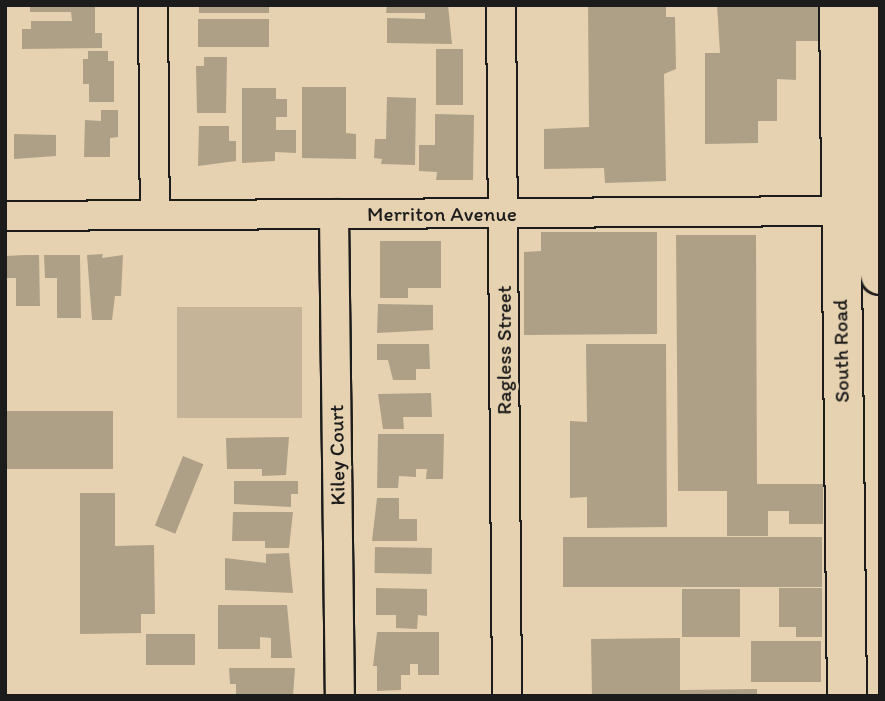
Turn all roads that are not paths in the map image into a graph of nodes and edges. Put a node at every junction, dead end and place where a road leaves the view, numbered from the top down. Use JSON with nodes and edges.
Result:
{"nodes":[{"id":1,"x":153,"y":5,"type":"edge"},
{"id":2,"x":501,"y":5,"type":"edge"},
{"id":3,"x":839,"y":5,"type":"edge"},
{"id":4,"x":874,"y":5,"type":"edge"},
{"id":5,"x":839,"y":211,"type":"junction"},
{"id":6,"x":879,"y":211,"type":"edge"},
{"id":7,"x":503,"y":213,"type":"junction"},
{"id":8,"x":334,"y":214,"type":"junction"},
{"id":9,"x":155,"y":215,"type":"junction"},
{"id":10,"x":5,"y":216,"type":"edge"},
{"id":11,"x":880,"y":275,"type":"edge"},
{"id":12,"x":340,"y":696,"type":"edge"},
{"id":13,"x":507,"y":696,"type":"edge"},
{"id":14,"x":847,"y":696,"type":"edge"}],
"edges":[{"from":1,"to":9,"type":"street"},
{"from":2,"to":7,"type":"street","name":"Ragless Street"},
{"from":3,"to":5,"type":"highway","name":"South Road"},
{"from":4,"to":6,"type":"highway"},
{"from":5,"to":6,"type":"street","name":"Merriton Avenue"},
{"from":5,"to":7,"type":"street","name":"Merriton Avenue"},
{"from":5,"to":14,"type":"highway","name":"South Road"},
{"from":6,"to":11,"type":"highway"},
{"from":7,"to":8,"type":"street","name":"Merriton Avenue"},
{"from":7,"to":13,"type":"street","name":"Ragless Street"},
{"from":8,"to":9,"type":"street","name":"Merriton Avenue"},
{"from":8,"to":12,"type":"street","name":"Kiley Court"},
{"from":9,"to":10,"type":"street","name":"Merriton Avenue"}]}
